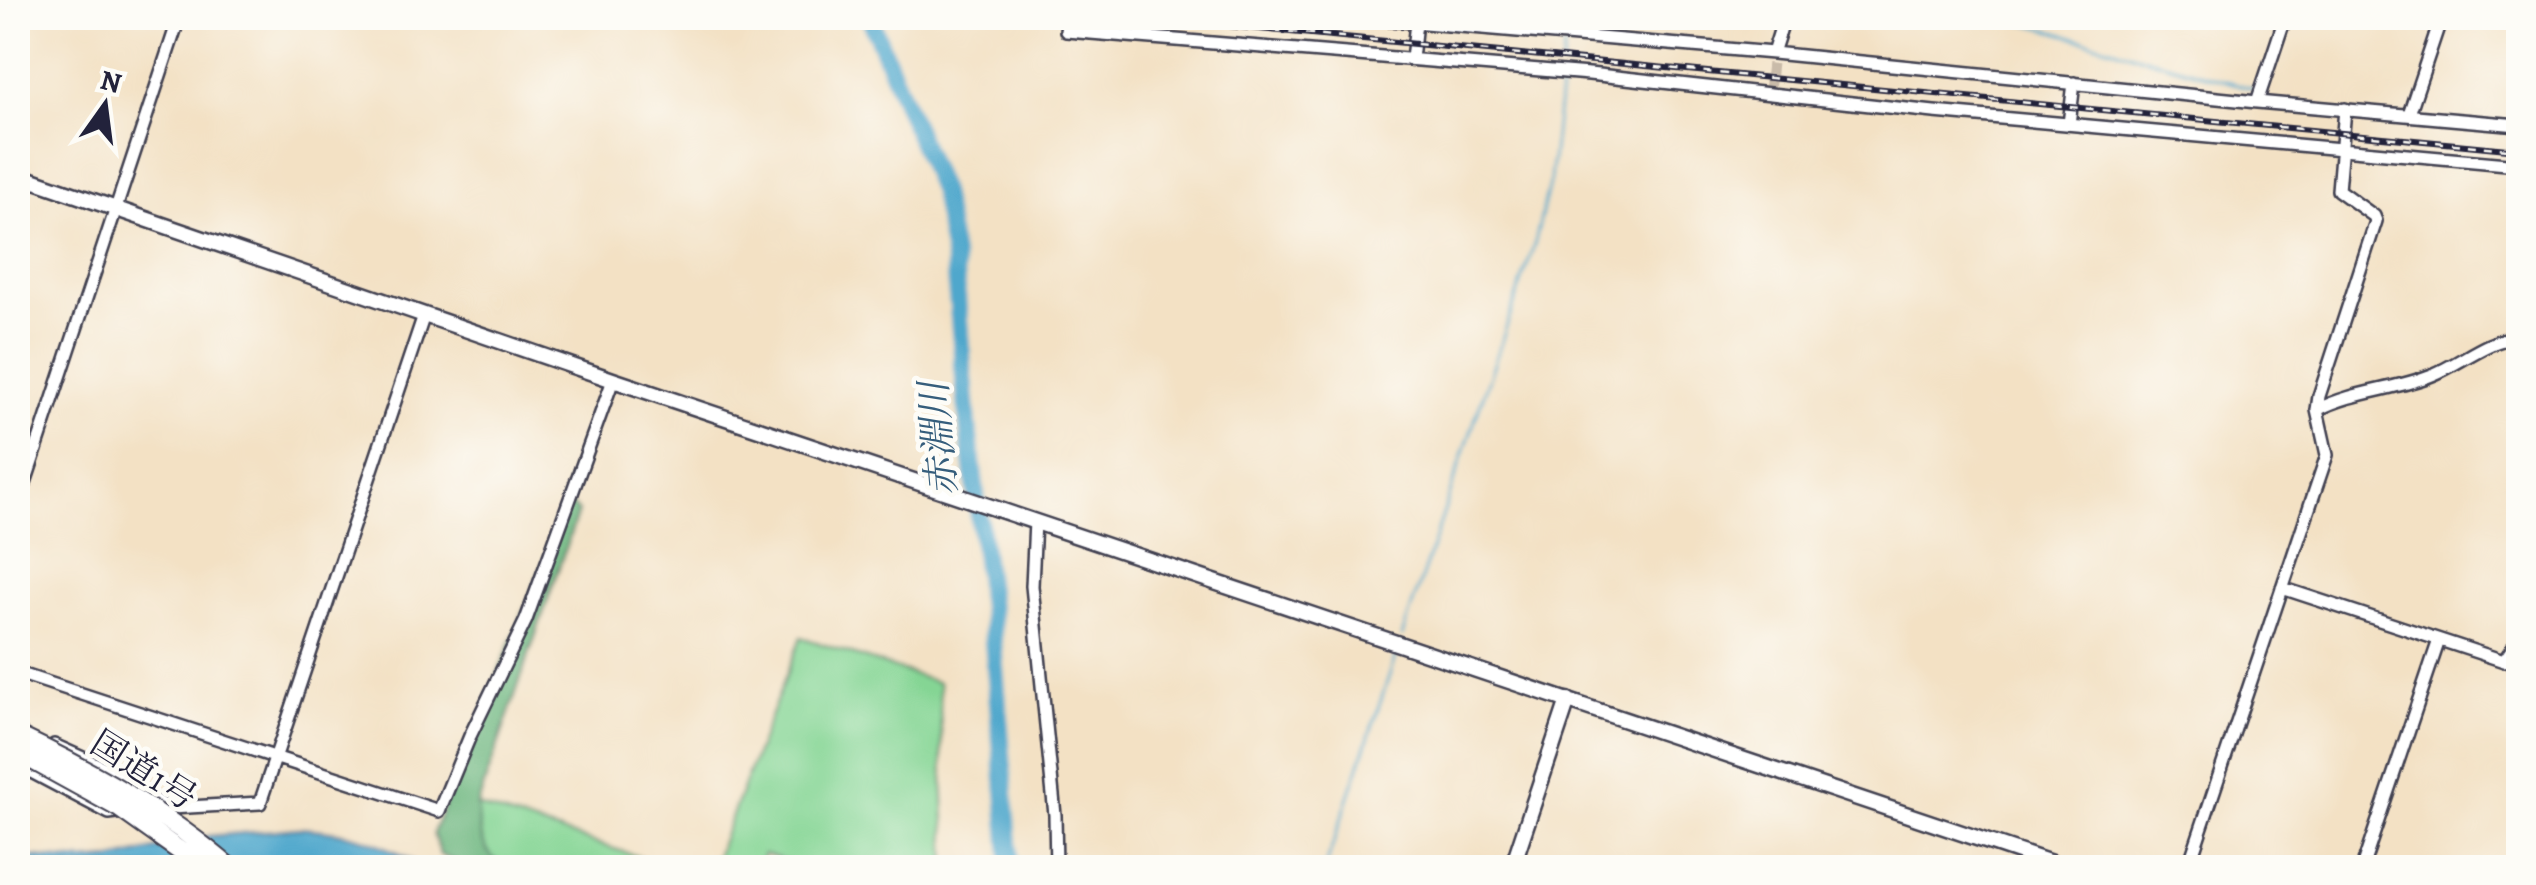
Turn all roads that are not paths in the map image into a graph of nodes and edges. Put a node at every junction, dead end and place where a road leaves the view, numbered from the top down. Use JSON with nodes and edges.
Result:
{"nodes":[{"id":1,"x":179,"y":18,"type":"edge"},
{"id":2,"x":1068,"y":18,"type":"edge"},
{"id":3,"x":1367,"y":18,"type":"edge"},
{"id":4,"x":1784,"y":18,"type":"edge"},
{"id":5,"x":2285,"y":18,"type":"edge"},
{"id":6,"x":2440,"y":18,"type":"edge"},
{"id":7,"x":1416,"y":22,"type":"junction"},
{"id":8,"x":1773,"y":53,"type":"junction"},
{"id":9,"x":1412,"y":60,"type":"junction"},
{"id":10,"x":2074,"y":83,"type":"junction"},
{"id":11,"x":2257,"y":102,"type":"junction"},
{"id":12,"x":2345,"y":110,"type":"junction"},
{"id":13,"x":2409,"y":114,"type":"junction"},
{"id":14,"x":2069,"y":124,"type":"junction"},
{"id":15,"x":2518,"y":125,"type":"edge"},
{"id":16,"x":2342,"y":148,"type":"junction"},
{"id":17,"x":2518,"y":165,"type":"edge"},
{"id":18,"x":18,"y":174,"type":"edge"},
{"id":19,"x":115,"y":208,"type":"junction"},
{"id":20,"x":424,"y":316,"type":"junction"},
{"id":21,"x":2518,"y":336,"type":"edge"},
{"id":22,"x":613,"y":380,"type":"junction"},
{"id":23,"x":2318,"y":410,"type":"junction"},
{"id":24,"x":18,"y":504,"type":"edge"},
{"id":25,"x":1030,"y":519,"type":"junction"},
{"id":26,"x":2282,"y":588,"type":"junction"},
{"id":27,"x":2438,"y":640,"type":"junction"},
{"id":28,"x":2518,"y":640,"type":"edge"},
{"id":29,"x":18,"y":673,"type":"edge"},
{"id":30,"x":1568,"y":700,"type":"junction"},
{"id":31,"x":18,"y":728,"type":"edge"},
{"id":32,"x":18,"y":736,"type":"edge"},
{"id":33,"x":18,"y":752,"type":"edge"},
{"id":34,"x":274,"y":758,"type":"junction"},
{"id":35,"x":18,"y":765,"type":"edge"},
{"id":36,"x":168,"y":808,"type":"junction"},
{"id":37,"x":204,"y":868,"type":"edge"},
{"id":38,"x":230,"y":868,"type":"edge"},
{"id":39,"x":1056,"y":868,"type":"edge"},
{"id":40,"x":1512,"y":868,"type":"edge"},
{"id":41,"x":2066,"y":868,"type":"edge"},
{"id":42,"x":2188,"y":868,"type":"edge"},
{"id":43,"x":2362,"y":868,"type":"edge"}],
"edges":[{"from":1,"to":19,"type":"street"},
{"from":2,"to":9,"type":"street"},
{"from":3,"to":7,"type":"street"},
{"from":4,"to":8,"type":"street"},
{"from":5,"to":11,"type":"street"},
{"from":6,"to":13,"type":"street"},
{"from":7,"to":8,"type":"street"},
{"from":7,"to":9,"type":"street"},
{"from":8,"to":10,"type":"street"},
{"from":9,"to":14,"type":"street"},
{"from":10,"to":11,"type":"street"},
{"from":10,"to":14,"type":"street"},
{"from":11,"to":12,"type":"street"},
{"from":12,"to":13,"type":"street"},
{"from":12,"to":16,"type":"street"},
{"from":13,"to":15,"type":"street"},
{"from":14,"to":16,"type":"street"},
{"from":16,"to":17,"type":"street"},
{"from":16,"to":23,"type":"street"},
{"from":18,"to":19,"type":"street"},
{"from":19,"to":20,"type":"street"},
{"from":19,"to":24,"type":"street"},
{"from":20,"to":22,"type":"street"},
{"from":20,"to":34,"type":"street"},
{"from":21,"to":23,"type":"street"},
{"from":22,"to":25,"type":"street"},
{"from":22,"to":34,"type":"street"},
{"from":23,"to":26,"type":"street"},
{"from":25,"to":30,"type":"street"},
{"from":25,"to":39,"type":"street"},
{"from":26,"to":27,"type":"street"},
{"from":26,"to":42,"type":"street"},
{"from":27,"to":28,"type":"street"},
{"from":27,"to":43,"type":"street"},
{"from":29,"to":34,"type":"street"},
{"from":30,"to":40,"type":"street"},
{"from":30,"to":41,"type":"street"},
{"from":31,"to":36,"type":"street"},
{"from":32,"to":38,"type":"highway","name":"国道1号","bridge":true},
{"from":33,"to":37,"type":"highway","name":"国道1号","bridge":true},
{"from":34,"to":36,"type":"street"},
{"from":35,"to":36,"type":"street"}]}
